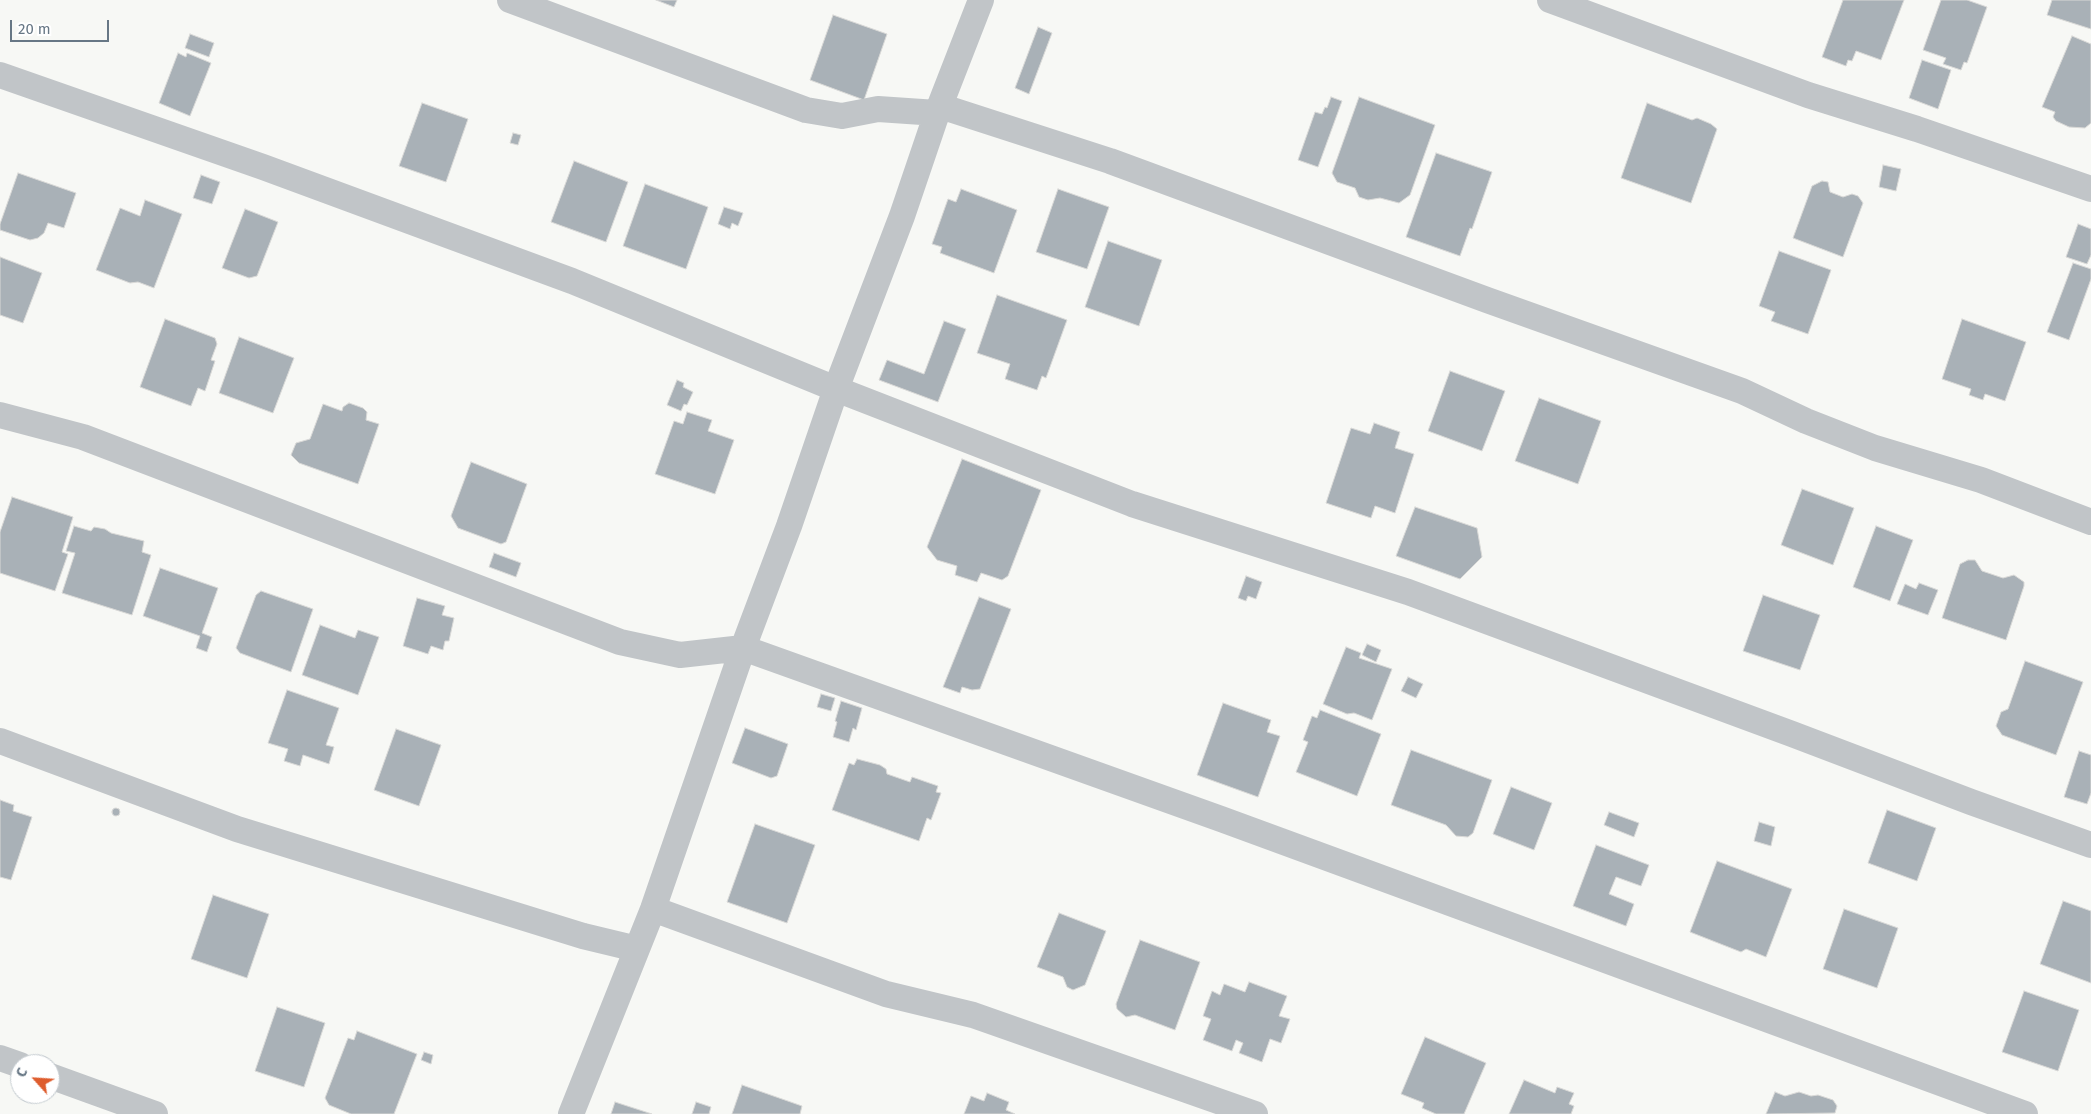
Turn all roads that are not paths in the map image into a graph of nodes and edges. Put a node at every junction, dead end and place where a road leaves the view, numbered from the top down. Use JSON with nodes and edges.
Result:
{"nodes":[{"id":1,"x":510,"y":0,"type":"edge"},
{"id":2,"x":982,"y":0,"type":"edge"},
{"id":3,"x":1550,"y":0,"type":"edge"},
{"id":4,"x":0,"y":75,"type":"edge"},
{"id":5,"x":938,"y":109,"type":"junction"},
{"id":6,"x":2091,"y":189,"type":"edge"},
{"id":7,"x":836,"y":389,"type":"junction"},
{"id":8,"x":0,"y":415,"type":"edge"},
{"id":9,"x":2091,"y":522,"type":"edge"},
{"id":10,"x":743,"y":648,"type":"junction"},
{"id":11,"x":0,"y":741,"type":"edge"},
{"id":12,"x":2091,"y":845,"type":"edge"},
{"id":13,"x":653,"y":909,"type":"junction"},
{"id":14,"x":638,"y":949,"type":"junction"},
{"id":15,"x":60,"y":1080,"type":"edge"},
{"id":16,"x":155,"y":1114,"type":"edge"},
{"id":17,"x":572,"y":1114,"type":"edge"},
{"id":18,"x":1254,"y":1114,"type":"edge"},
{"id":19,"x":2025,"y":1114,"type":"edge"}],
"edges":[{"from":1,"to":5,"type":"street"},
{"from":2,"to":5,"type":"street"},
{"from":3,"to":6,"type":"street"},
{"from":4,"to":7,"type":"street"},
{"from":5,"to":7,"type":"street"},
{"from":5,"to":9,"type":"street"},
{"from":7,"to":10,"type":"street"},
{"from":7,"to":12,"type":"street"},
{"from":8,"to":10,"type":"street"},
{"from":10,"to":13,"type":"street"},
{"from":10,"to":19,"type":"street"},
{"from":11,"to":14,"type":"street"},
{"from":13,"to":14,"type":"street"},
{"from":13,"to":18,"type":"street"},
{"from":14,"to":17,"type":"street"},
{"from":15,"to":16,"type":"street"}]}
